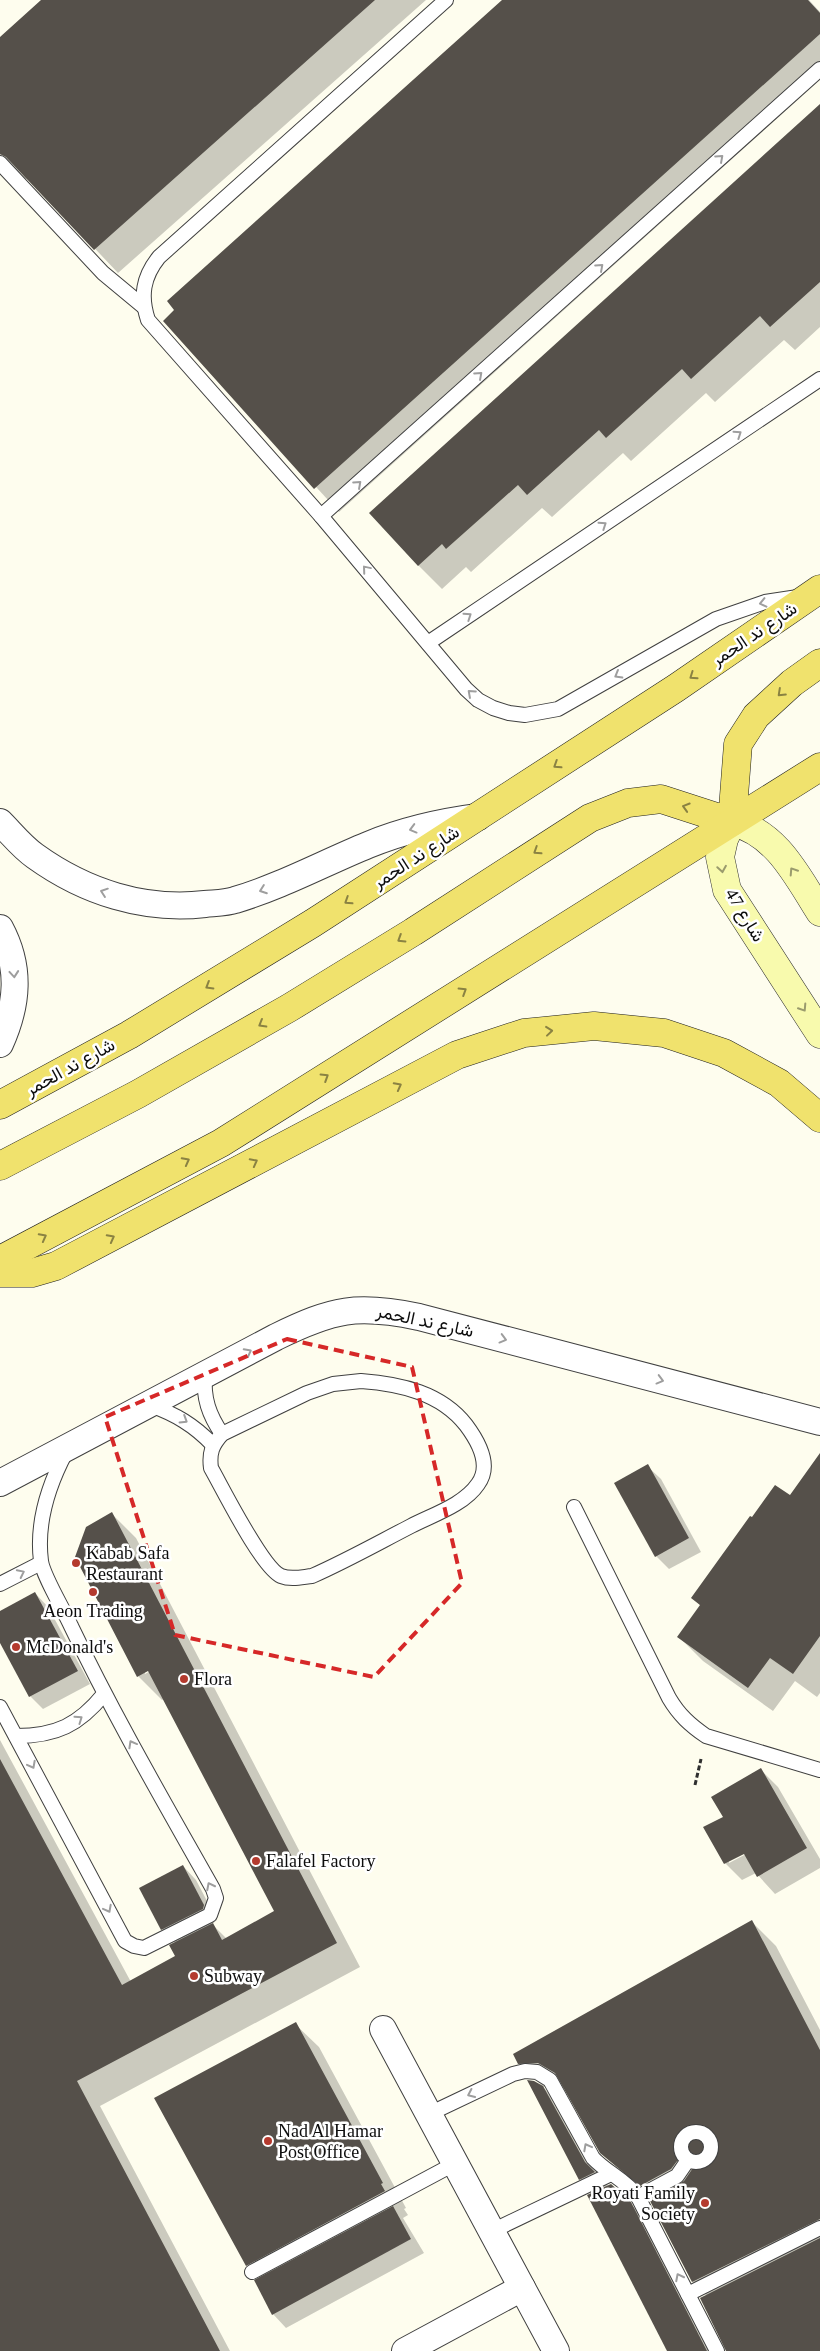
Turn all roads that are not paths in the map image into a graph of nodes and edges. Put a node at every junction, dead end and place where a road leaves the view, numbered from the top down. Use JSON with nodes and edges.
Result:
{"nodes":[{"id":1,"x":446,"y":0,"type":"edge"},
{"id":2,"x":820,"y":69,"type":"edge"},
{"id":3,"x":0,"y":163,"type":"edge"},
{"id":4,"x":144,"y":307,"type":"junction"},
{"id":5,"x":820,"y":379,"type":"edge"},
{"id":6,"x":321,"y":516,"type":"junction"},
{"id":7,"x":815,"y":592,"type":"edge"},
{"id":8,"x":428,"y":643,"type":"junction"},
{"id":9,"x":820,"y":663,"type":"edge"},
{"id":10,"x":820,"y":766,"type":"edge"},
{"id":11,"x":478,"y":817,"type":"junction"},
{"id":12,"x":0,"y":822,"type":"edge"},
{"id":13,"x":732,"y":822,"type":"junction"},
{"id":14,"x":820,"y":912,"type":"edge"},
{"id":15,"x":0,"y":928,"type":"edge"},
{"id":16,"x":820,"y":1034,"type":"edge"},
{"id":17,"x":0,"y":1044,"type":"edge"},
{"id":18,"x":0,"y":1105,"type":"edge"},
{"id":19,"x":820,"y":1118,"type":"edge"},
{"id":20,"x":0,"y":1166,"type":"edge"},
{"id":21,"x":0,"y":1260,"type":"edge"},
{"id":22,"x":0,"y":1273,"type":"edge"},
{"id":23,"x":205,"y":1375,"type":"junction"},
{"id":24,"x":150,"y":1405,"type":"junction"},
{"id":25,"x":820,"y":1422,"type":"edge"},
{"id":26,"x":222,"y":1434,"type":"junction"},
{"id":27,"x":213,"y":1445,"type":"junction"},
{"id":28,"x":68,"y":1448,"type":"junction"},
{"id":29,"x":0,"y":1483,"type":"edge"},
{"id":30,"x":574,"y":1507,"type":"dead end"},
{"id":31,"x":41,"y":1563,"type":"junction"},
{"id":32,"x":0,"y":1584,"type":"edge"},
{"id":33,"x":104,"y":1694,"type":"junction"},
{"id":34,"x":0,"y":1707,"type":"edge"},
{"id":35,"x":16,"y":1736,"type":"junction"},
{"id":36,"x":820,"y":1770,"type":"edge"},
{"id":37,"x":383,"y":2029,"type":"dead end"},
{"id":38,"x":429,"y":2114,"type":"junction"},
{"id":39,"x":688,"y":2160,"type":"dead end"},
{"id":40,"x":456,"y":2164,"type":"junction"},
{"id":41,"x":611,"y":2174,"type":"junction"},
{"id":42,"x":638,"y":2197,"type":"junction"},
{"id":43,"x":820,"y":2228,"type":"edge"},
{"id":44,"x":492,"y":2231,"type":"junction"},
{"id":45,"x":252,"y":2272,"type":"dead end"},
{"id":46,"x":522,"y":2288,"type":"junction"},
{"id":47,"x":688,"y":2294,"type":"junction"},
{"id":48,"x":405,"y":2351,"type":"edge"},
{"id":49,"x":556,"y":2351,"type":"edge"},
{"id":50,"x":717,"y":2351,"type":"edge"}],
"edges":[{"from":1,"to":4,"type":"lane"},
{"from":6,"to":2,"type":"lane","one_way":true},
{"from":3,"to":4,"type":"lane"},
{"from":4,"to":6,"type":"lane"},
{"from":8,"to":5,"type":"lane","one_way":true},
{"from":8,"to":6,"type":"lane","one_way":true},
{"from":7,"to":8,"type":"lane","one_way":true},
{"from":7,"to":11,"type":"main road","name":"شارع ند الحمر","one_way":true},
{"from":9,"to":13,"type":"main road","one_way":true},
{"from":10,"to":13,"type":"main road"},
{"from":11,"to":12,"type":"street","one_way":true},
{"from":11,"to":18,"type":"main road","name":"شارع ند الحمر","one_way":true},
{"from":14,"to":13,"type":"street","one_way":true},
{"from":13,"to":16,"type":"street","name":"شارع 47","one_way":true},
{"from":13,"to":20,"type":"main road","one_way":true},
{"from":21,"to":13,"type":"main road","one_way":true},
{"from":15,"to":17,"type":"street","one_way":true},
{"from":22,"to":19,"type":"main road","one_way":true},
{"from":23,"to":24,"type":"street","name":"شارع ند الحمر"},
{"from":23,"to":25,"type":"street","name":"شارع ند الحمر","one_way":true},
{"from":23,"to":26,"type":"lane"},
{"from":24,"to":27,"type":"lane","one_way":true},
{"from":24,"to":28,"type":"street","name":"شارع ند الحمر"},
{"from":26,"to":27,"type":"lane"},
{"from":26,"to":27,"type":"lane"},
{"from":28,"to":29,"type":"street","name":"شارع ند الحمر"},
{"from":28,"to":31,"type":"lane"},
{"from":30,"to":36,"type":"lane"},
{"from":32,"to":31,"type":"lane","one_way":true},
{"from":31,"to":33,"type":"lane"},
{"from":35,"to":33,"type":"lane","one_way":true},
{"from":35,"to":33,"type":"lane","one_way":true},
{"from":34,"to":35,"type":"lane"},
{"from":37,"to":38,"type":"street"},
{"from":38,"to":40,"type":"street"},
{"from":41,"to":38,"type":"lane","one_way":true},
{"from":39,"to":42,"type":"lane"},
{"from":40,"to":44,"type":"street"},
{"from":40,"to":45,"type":"lane"},
{"from":41,"to":42,"type":"lane"},
{"from":41,"to":44,"type":"lane"},
{"from":47,"to":42,"type":"lane","one_way":true},
{"from":43,"to":47,"type":"lane"},
{"from":44,"to":46,"type":"street"},
{"from":46,"to":48,"type":"street"},
{"from":46,"to":49,"type":"street"},
{"from":47,"to":50,"type":"lane"}]}
